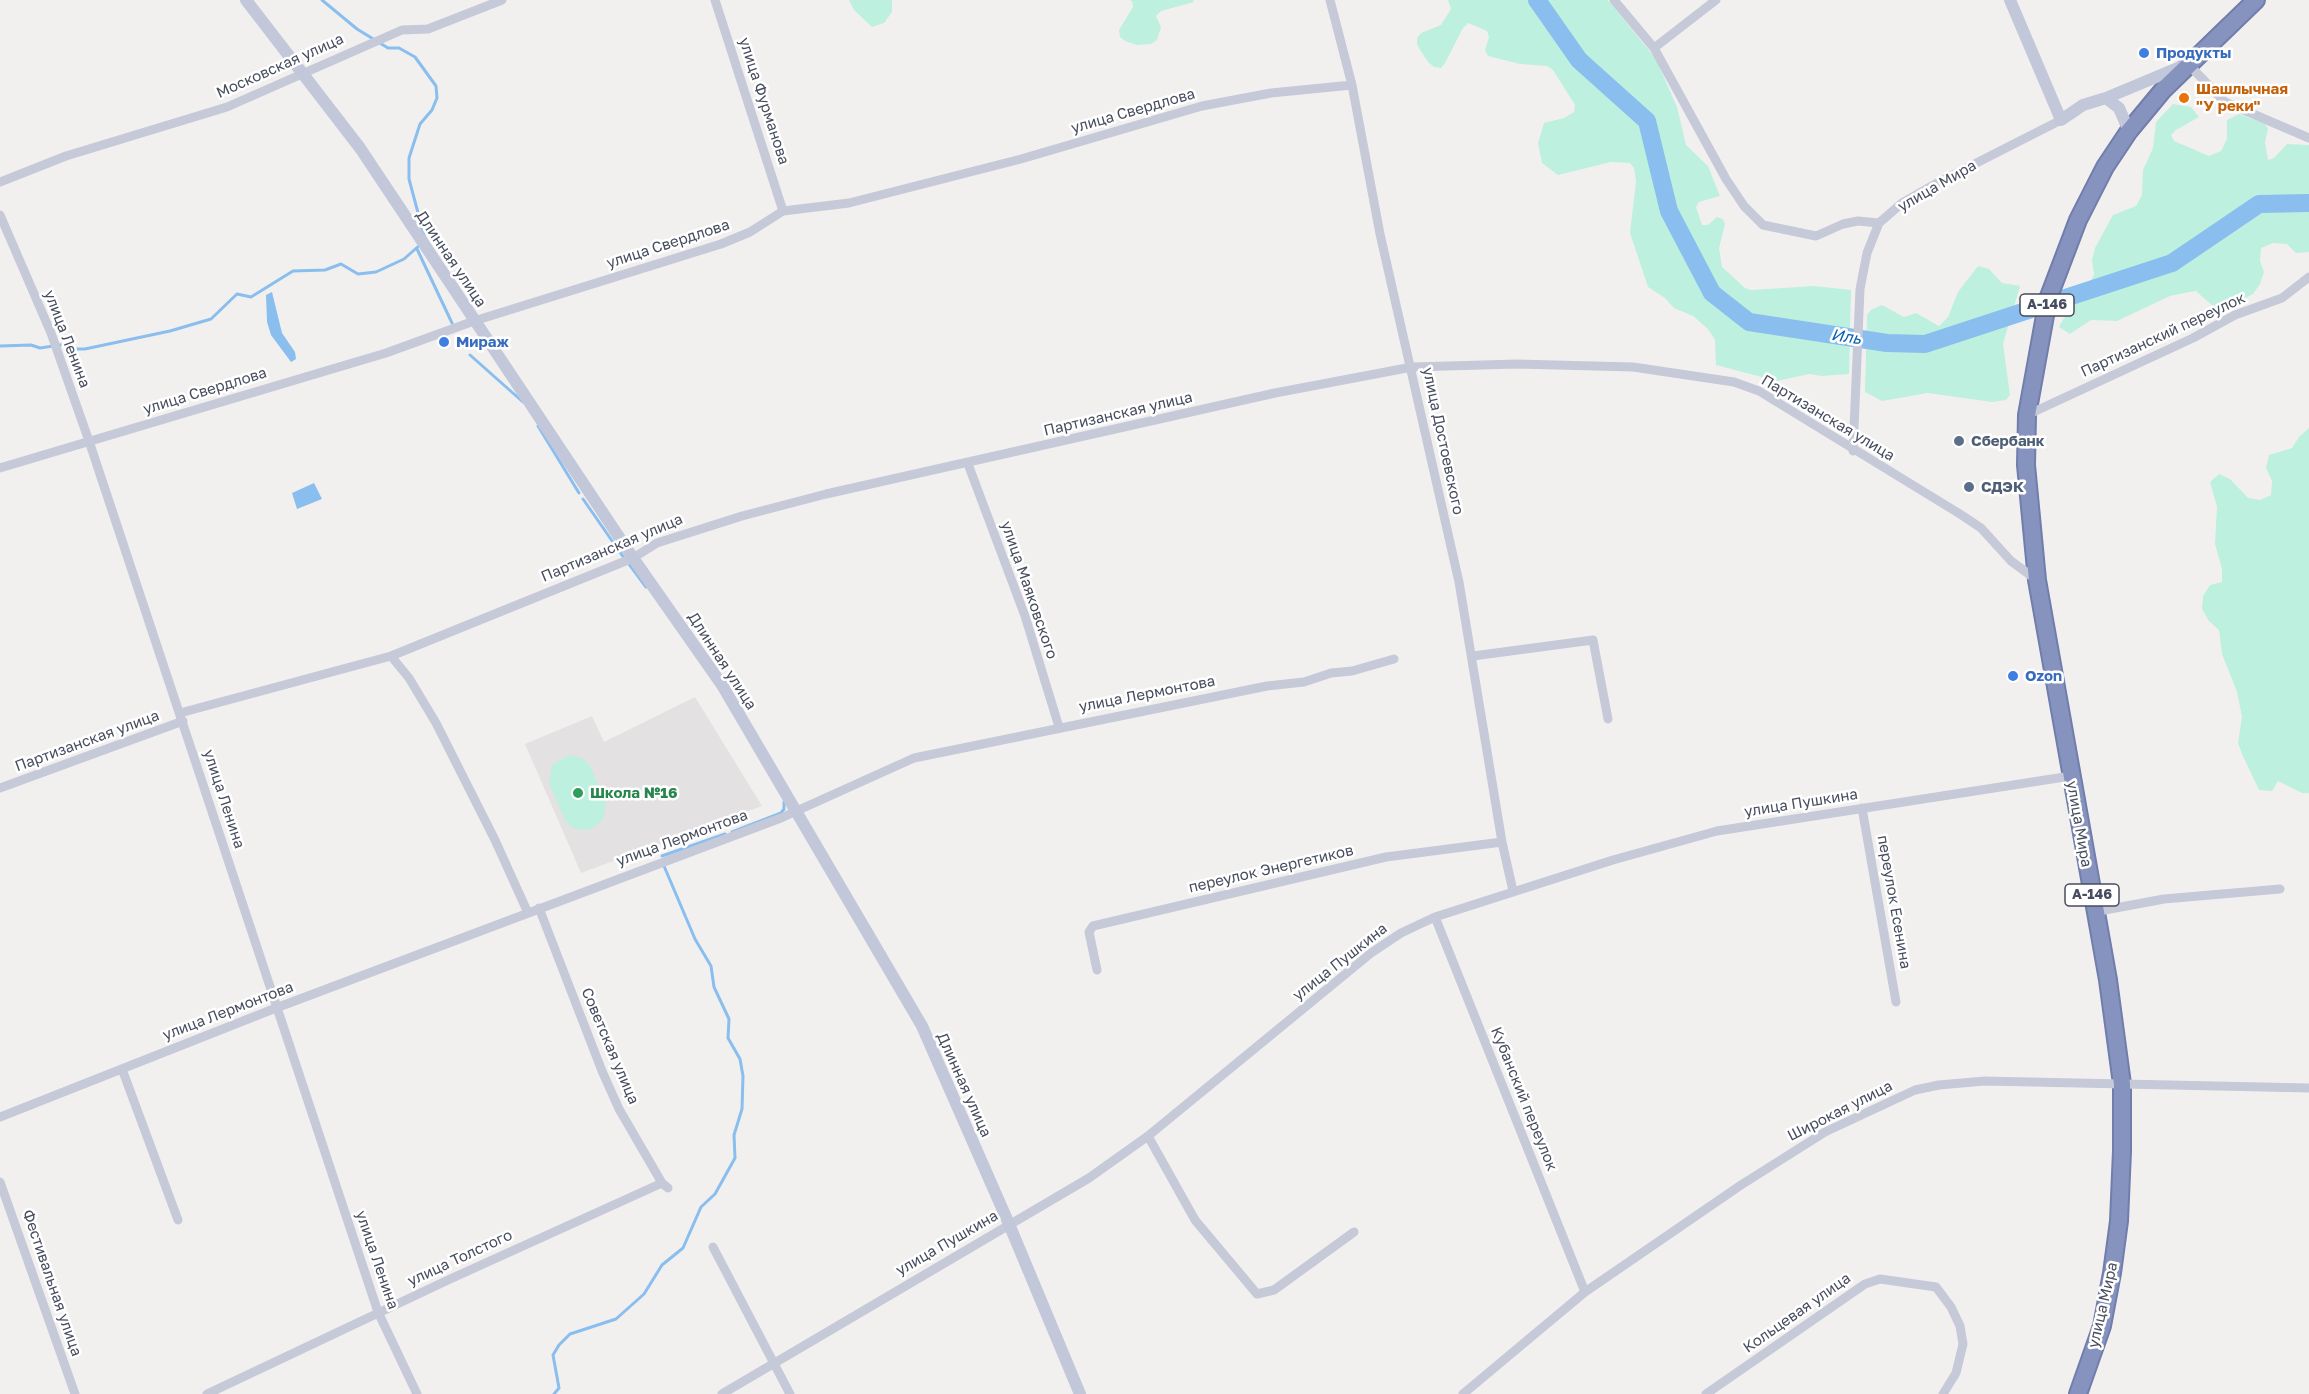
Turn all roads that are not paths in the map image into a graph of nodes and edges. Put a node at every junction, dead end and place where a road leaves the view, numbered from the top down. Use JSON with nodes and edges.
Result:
{"nodes":[{"id":1,"x":246,"y":0,"type":"edge"},
{"id":2,"x":501,"y":0,"type":"edge"},
{"id":3,"x":715,"y":0,"type":"edge"},
{"id":4,"x":1330,"y":0,"type":"edge"},
{"id":5,"x":1614,"y":0,"type":"edge"},
{"id":6,"x":1716,"y":0,"type":"edge"},
{"id":7,"x":2010,"y":0,"type":"edge"},
{"id":8,"x":2256,"y":0,"type":"edge"},
{"id":9,"x":1654,"y":48,"type":"junction"},
{"id":10,"x":2188,"y":64,"type":"junction"},
{"id":11,"x":305,"y":74,"type":"junction"},
{"id":12,"x":1352,"y":85,"type":"junction"},
{"id":13,"x":2106,"y":98,"type":"junction"},
{"id":14,"x":2061,"y":120,"type":"junction"},
{"id":15,"x":2129,"y":130,"type":"junction"},
{"id":16,"x":2309,"y":138,"type":"edge"},
{"id":17,"x":0,"y":182,"type":"edge"},
{"id":18,"x":783,"y":211,"type":"junction"},
{"id":19,"x":0,"y":215,"type":"edge"},
{"id":20,"x":1879,"y":223,"type":"junction"},
{"id":21,"x":2309,"y":277,"type":"edge"},
{"id":22,"x":474,"y":321,"type":"junction"},
{"id":23,"x":1412,"y":367,"type":"junction"},
{"id":24,"x":2027,"y":415,"type":"junction"},
{"id":25,"x":89,"y":441,"type":"junction"},
{"id":26,"x":1853,"y":451,"type":"junction"},
{"id":27,"x":968,"y":464,"type":"junction"},
{"id":28,"x":0,"y":468,"type":"edge"},
{"id":29,"x":633,"y":558,"type":"junction"},
{"id":30,"x":2037,"y":580,"type":"junction"},
{"id":31,"x":391,"y":656,"type":"junction"},
{"id":32,"x":1473,"y":656,"type":"junction"},
{"id":33,"x":1395,"y":659,"type":"dead end"},
{"id":34,"x":182,"y":717,"type":"junction"},
{"id":35,"x":1608,"y":719,"type":"dead end"},
{"id":36,"x":1059,"y":726,"type":"junction"},
{"id":37,"x":2071,"y":776,"type":"junction"},
{"id":38,"x":0,"y":788,"type":"edge"},
{"id":39,"x":1862,"y":808,"type":"junction"},
{"id":40,"x":796,"y":811,"type":"junction"},
{"id":41,"x":1502,"y":842,"type":"junction"},
{"id":42,"x":2280,"y":888,"type":"dead end"},
{"id":43,"x":1513,"y":891,"type":"junction"},
{"id":44,"x":539,"y":908,"type":"junction"},
{"id":45,"x":2094,"y":912,"type":"junction"},
{"id":46,"x":528,"y":913,"type":"junction"},
{"id":47,"x":1435,"y":917,"type":"junction"},
{"id":48,"x":1098,"y":970,"type":"dead end"},
{"id":49,"x":1896,"y":1002,"type":"dead end"},
{"id":50,"x":276,"y":1008,"type":"junction"},
{"id":51,"x":122,"y":1069,"type":"junction"},
{"id":52,"x":2122,"y":1084,"type":"junction"},
{"id":53,"x":2309,"y":1088,"type":"edge"},
{"id":54,"x":0,"y":1117,"type":"edge"},
{"id":55,"x":1148,"y":1136,"type":"junction"},
{"id":56,"x":0,"y":1182,"type":"edge"},
{"id":57,"x":665,"y":1186,"type":"joint"},
{"id":58,"x":178,"y":1220,"type":"dead end"},
{"id":59,"x":1009,"y":1224,"type":"junction"},
{"id":60,"x":1354,"y":1232,"type":"dead end"},
{"id":61,"x":713,"y":1247,"type":"dead end"},
{"id":62,"x":1585,"y":1292,"type":"junction"},
{"id":63,"x":378,"y":1312,"type":"junction"},
{"id":64,"x":775,"y":1361,"type":"junction"},
{"id":65,"x":75,"y":1394,"type":"edge"},
{"id":66,"x":207,"y":1394,"type":"edge"},
{"id":67,"x":417,"y":1394,"type":"edge"},
{"id":68,"x":722,"y":1394,"type":"edge"},
{"id":69,"x":790,"y":1394,"type":"edge"},
{"id":70,"x":1080,"y":1394,"type":"edge"},
{"id":71,"x":1463,"y":1394,"type":"edge"},
{"id":72,"x":1706,"y":1394,"type":"edge"},
{"id":73,"x":1943,"y":1394,"type":"edge"},
{"id":74,"x":2078,"y":1394,"type":"edge"}],
"edges":[{"from":1,"to":11,"type":"main road","name":"Длинная улица"},
{"from":2,"to":11,"type":"street","name":"Московская улица"},
{"from":3,"to":18,"type":"street","name":"улица Фурманова"},
{"from":4,"to":12,"type":"street","name":"улица Достоевского"},
{"from":5,"to":9,"type":"street"},
{"from":6,"to":9,"type":"street"},
{"from":7,"to":14,"type":"main road"},
{"from":8,"to":10,"type":"highway","name":"улица Мира","number":"А-146"},
{"from":9,"to":20,"type":"street"},
{"from":10,"to":13,"type":"main road","name":"улица Мира"},
{"from":10,"to":15,"type":"highway","name":"улица Мира","number":"А-146"},
{"from":10,"to":16,"type":"street"},
{"from":11,"to":17,"type":"street","name":"Московская улица"},
{"from":11,"to":22,"type":"main road","name":"Длинная улица"},
{"from":12,"to":18,"type":"street","name":"улица Свердлова"},
{"from":12,"to":23,"type":"street","name":"улица Достоевского"},
{"from":13,"to":14,"type":"main road","name":"улица Мира"},
{"from":13,"to":15,"type":"main road"},
{"from":14,"to":20,"type":"street","name":"улица Мира"},
{"from":15,"to":24,"type":"highway","name":"улица Мира","number":"А-146"},
{"from":18,"to":22,"type":"street","name":"улица Свердлова"},
{"from":19,"to":25,"type":"street","name":"улица Ленина"},
{"from":20,"to":26,"type":"street","name":"улица Мира"},
{"from":21,"to":24,"type":"street","name":"Партизанский переулок"},
{"from":22,"to":25,"type":"street","name":"улица Свердлова"},
{"from":22,"to":29,"type":"main road","name":"Длинная улица"},
{"from":23,"to":26,"type":"street","name":"Партизанская улица"},
{"from":23,"to":27,"type":"street","name":"Партизанская улица"},
{"from":23,"to":32,"type":"street","name":"улица Достоевского"},
{"from":24,"to":30,"type":"highway","name":"улица Мира","number":"А-146"},
{"from":25,"to":28,"type":"street","name":"улица Свердлова"},
{"from":25,"to":34,"type":"street","name":"улица Ленина"},
{"from":26,"to":30,"type":"street","name":"Партизанская улица"},
{"from":27,"to":29,"type":"street","name":"Партизанская улица"},
{"from":27,"to":36,"type":"street","name":"улица Маяковского"},
{"from":29,"to":31,"type":"street","name":"Партизанская улица"},
{"from":29,"to":40,"type":"main road","name":"Длинная улица"},
{"from":30,"to":37,"type":"highway","name":"улица Мира","number":"А-146"},
{"from":31,"to":34,"type":"street","name":"Партизанская улица"},
{"from":31,"to":46,"type":"street"},
{"from":32,"to":35,"type":"street"},
{"from":32,"to":41,"type":"street","name":"улица Достоевского"},
{"from":33,"to":36,"type":"street","name":"улица Лермонтова"},
{"from":34,"to":38,"type":"street","name":"Партизанская улица"},
{"from":34,"to":50,"type":"street","name":"улица Ленина"},
{"from":36,"to":40,"type":"street","name":"улица Лермонтова"},
{"from":37,"to":39,"type":"street","name":"улица Пушкина"},
{"from":37,"to":45,"type":"highway","name":"улица Мира","number":"А-146"},
{"from":39,"to":43,"type":"street","name":"улица Пушкина"},
{"from":39,"to":49,"type":"street","name":"переулок Есенина"},
{"from":40,"to":44,"type":"street","name":"улица Лермонтова"},
{"from":40,"to":59,"type":"main road","name":"Длинная улица"},
{"from":41,"to":43,"type":"street","name":"улица Достоевского"},
{"from":41,"to":48,"type":"street","name":"переулок Энергетиков"},
{"from":42,"to":45,"type":"street"},
{"from":43,"to":47,"type":"street","name":"улица Пушкина"},
{"from":44,"to":46,"type":"street","name":"улица Лермонтова"},
{"from":44,"to":57,"type":"street","name":"Советская улица"},
{"from":45,"to":52,"type":"highway","name":"улица Мира","number":"А-146"},
{"from":46,"to":50,"type":"street","name":"улица Лермонтова"},
{"from":47,"to":55,"type":"street","name":"улица Пушкина"},
{"from":47,"to":62,"type":"street","name":"Кубанский переулок"},
{"from":50,"to":51,"type":"street","name":"улица Лермонтова"},
{"from":50,"to":63,"type":"street","name":"улица Ленина"},
{"from":51,"to":54,"type":"street","name":"улица Лермонтова"},
{"from":51,"to":58,"type":"street"},
{"from":52,"to":53,"type":"street","name":"Широкая улица"},
{"from":52,"to":62,"type":"street","name":"Широкая улица"},
{"from":52,"to":74,"type":"highway","name":"улица Мира","number":"А-146"},
{"from":55,"to":59,"type":"street","name":"улица Пушкина"},
{"from":55,"to":60,"type":"street"},
{"from":56,"to":65,"type":"street","name":"Фестивальная улица"},
{"from":57,"to":63,"type":"street","name":"улица Толстого"},
{"from":59,"to":64,"type":"street","name":"улица Пушкина"},
{"from":59,"to":70,"type":"main road","name":"Длинная улица"},
{"from":61,"to":64,"type":"street"},
{"from":62,"to":71,"type":"street","name":"Широкая улица"},
{"from":63,"to":66,"type":"street","name":"улица Толстого"},
{"from":63,"to":67,"type":"street","name":"улица Ленина"},
{"from":64,"to":68,"type":"street","name":"улица Пушкина"},
{"from":64,"to":69,"type":"street"},
{"from":72,"to":73,"type":"street","name":"Кольцевая улица"}]}
